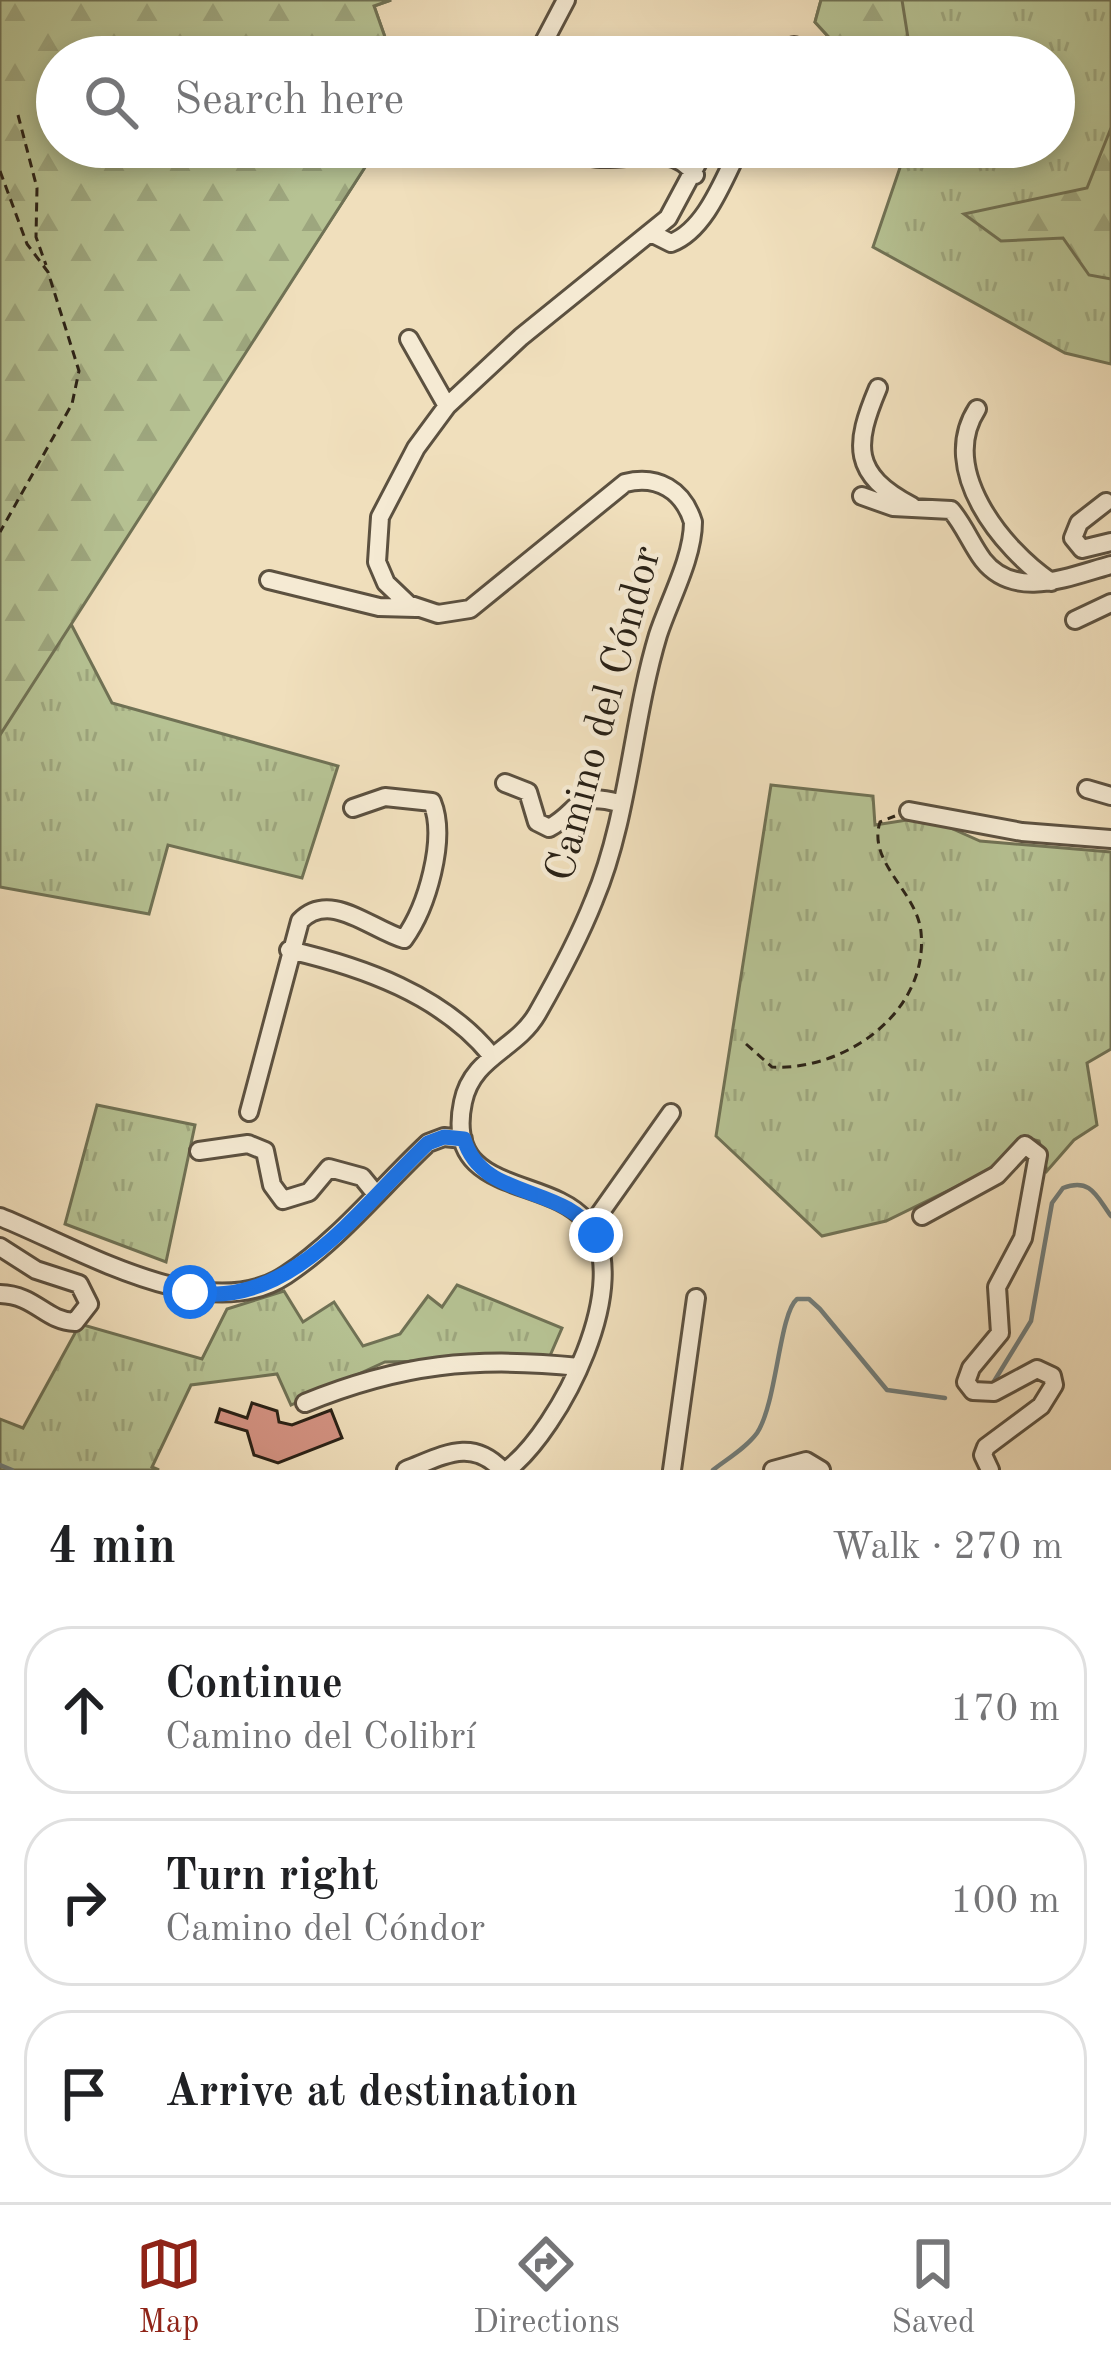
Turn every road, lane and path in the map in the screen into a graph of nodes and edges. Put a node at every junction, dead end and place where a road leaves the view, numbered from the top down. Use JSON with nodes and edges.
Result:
{"nodes":[{"id":1,"x":566,"y":0,"type":"edge"},
{"id":2,"x":547,"y":36,"type":"edge"},
{"id":3,"x":18,"y":115,"type":"dead end"},
{"id":4,"x":690,"y":168,"type":"edge"},
{"id":5,"x":698,"y":168,"type":"edge"},
{"id":6,"x":729,"y":168,"type":"edge"},
{"id":7,"x":0,"y":172,"type":"edge"},
{"id":8,"x":695,"y":175,"type":"junction"},
{"id":9,"x":651,"y":233,"type":"junction"},
{"id":10,"x":48,"y":272,"type":"junction"},
{"id":11,"x":409,"y":339,"type":"dead end"},
{"id":12,"x":878,"y":388,"type":"dead end"},
{"id":13,"x":447,"y":406,"type":"junction"},
{"id":14,"x":977,"y":409,"type":"dead end"},
{"id":15,"x":862,"y":496,"type":"dead end"},
{"id":16,"x":1106,"y":502,"type":"dead end"},
{"id":17,"x":913,"y":506,"type":"junction"},
{"id":18,"x":0,"y":532,"type":"edge"},
{"id":19,"x":1111,"y":542,"type":"edge"},
{"id":20,"x":1111,"y":565,"type":"edge"},
{"id":21,"x":269,"y":580,"type":"dead end"},
{"id":22,"x":1051,"y":582,"type":"junction"},
{"id":23,"x":1111,"y":603,"type":"edge"},
{"id":24,"x":417,"y":608,"type":"junction"},
{"id":25,"x":1075,"y":620,"type":"dead end"},
{"id":26,"x":506,"y":784,"type":"dead end"},
{"id":27,"x":1087,"y":789,"type":"dead end"},
{"id":28,"x":1111,"y":796,"type":"edge"},
{"id":29,"x":620,"y":803,"type":"junction"},
{"id":30,"x":353,"y":808,"type":"dead end"},
{"id":31,"x":909,"y":811,"type":"joint"},
{"id":32,"x":1111,"y":839,"type":"edge"},
{"id":33,"x":289,"y":950,"type":"junction"},
{"id":34,"x":746,"y":1044,"type":"dead end"},
{"id":35,"x":490,"y":1055,"type":"junction"},
{"id":36,"x":249,"y":1112,"type":"dead end"},
{"id":37,"x":671,"y":1113,"type":"dead end"},
{"id":38,"x":464,"y":1139,"type":"junction"},
{"id":39,"x":199,"y":1150,"type":"dead end"},
{"id":40,"x":375,"y":1193,"type":"junction"},
{"id":41,"x":922,"y":1216,"type":"dead end"},
{"id":42,"x":0,"y":1217,"type":"edge"},
{"id":43,"x":591,"y":1226,"type":"junction"},
{"id":44,"x":0,"y":1247,"type":"edge"},
{"id":45,"x":0,"y":1294,"type":"edge"},
{"id":46,"x":696,"y":1298,"type":"dead end"},
{"id":47,"x":579,"y":1367,"type":"junction"},
{"id":48,"x":304,"y":1403,"type":"dead end"},
{"id":49,"x":406,"y":1470,"type":"edge"},
{"id":50,"x":504,"y":1470,"type":"edge"},
{"id":51,"x":672,"y":1470,"type":"edge"},
{"id":52,"x":773,"y":1470,"type":"edge"},
{"id":53,"x":821,"y":1470,"type":"edge"},
{"id":54,"x":990,"y":1470,"type":"edge"}],
"edges":[{"from":1,"to":2,"type":"street"},
{"from":3,"to":10,"type":"path"},
{"from":4,"to":8,"type":"street"},
{"from":5,"to":8,"type":"street"},
{"from":6,"to":9,"type":"street"},
{"from":7,"to":10,"type":"path"},
{"from":8,"to":9,"type":"street"},
{"from":9,"to":13,"type":"street"},
{"from":10,"to":18,"type":"path"},
{"from":11,"to":13,"type":"street"},
{"from":12,"to":17,"type":"street"},
{"from":13,"to":24,"type":"street"},
{"from":14,"to":22,"type":"street"},
{"from":15,"to":17,"type":"street"},
{"from":16,"to":19,"type":"street"},
{"from":17,"to":22,"type":"street"},
{"from":20,"to":22,"type":"street"},
{"from":21,"to":24,"type":"street"},
{"from":23,"to":25,"type":"street"},
{"from":24,"to":29,"type":"street","name":"Camino del Cóndor"},
{"from":26,"to":29,"type":"street"},
{"from":27,"to":28,"type":"street"},
{"from":29,"to":35,"type":"street","name":"Camino del Cóndor"},
{"from":30,"to":33,"type":"street"},
{"from":31,"to":32,"type":"street"},
{"from":31,"to":34,"type":"path"},
{"from":33,"to":35,"type":"street"},
{"from":33,"to":36,"type":"street"},
{"from":35,"to":38,"type":"street","name":"Camino del Cóndor"},
{"from":37,"to":43,"type":"street"},
{"from":38,"to":40,"type":"street"},
{"from":38,"to":43,"type":"street"},
{"from":39,"to":40,"type":"street"},
{"from":40,"to":42,"type":"street"},
{"from":41,"to":54,"type":"street"},
{"from":43,"to":47,"type":"street"},
{"from":44,"to":45,"type":"street"},
{"from":46,"to":51,"type":"street"},
{"from":47,"to":48,"type":"street"},
{"from":47,"to":50,"type":"street"},
{"from":49,"to":50,"type":"street"},
{"from":52,"to":53,"type":"street"}]}
